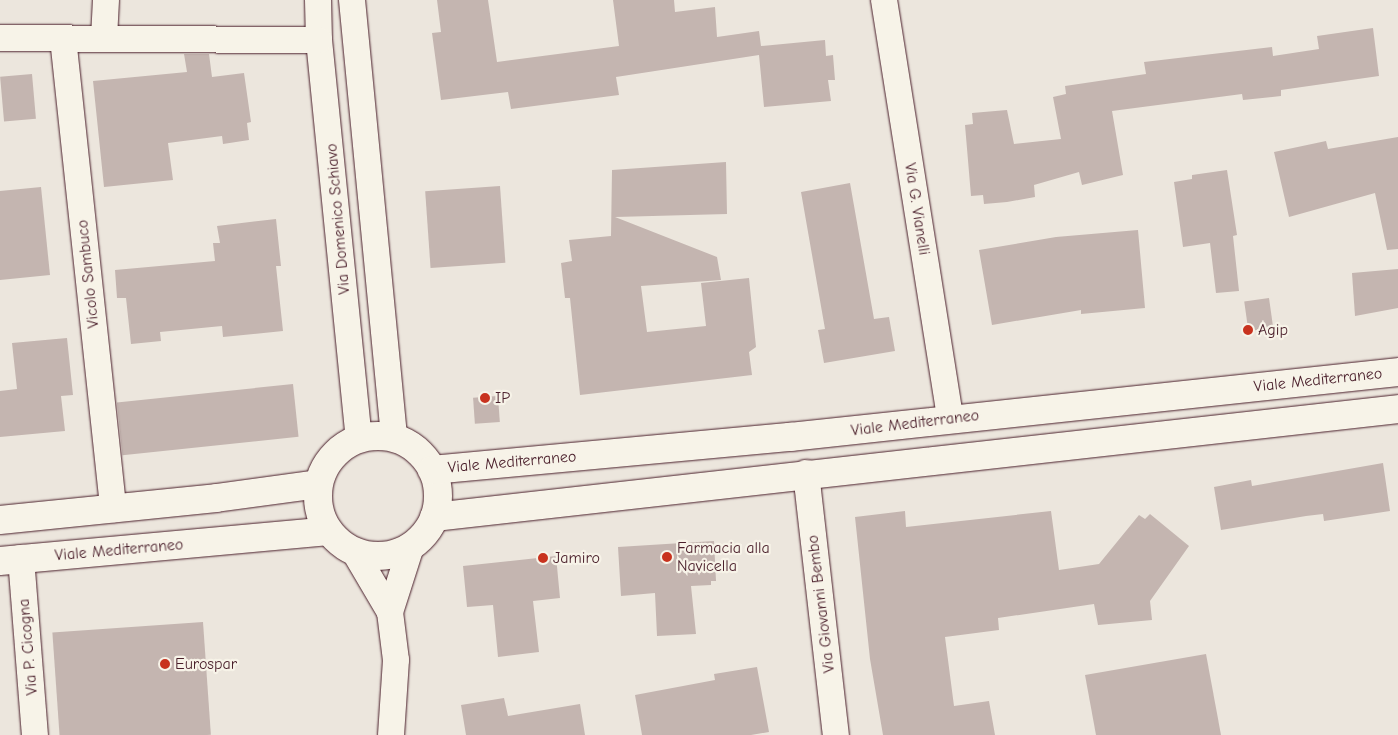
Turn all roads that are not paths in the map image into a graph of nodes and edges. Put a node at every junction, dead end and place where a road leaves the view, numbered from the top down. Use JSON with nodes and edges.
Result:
{"nodes":[{"id":1,"x":106,"y":0,"type":"edge"},
{"id":2,"x":318,"y":0,"type":"edge"},
{"id":3,"x":352,"y":0,"type":"edge"},
{"id":4,"x":884,"y":0,"type":"edge"},
{"id":5,"x":0,"y":38,"type":"edge"},
{"id":6,"x":63,"y":38,"type":"junction"},
{"id":7,"x":104,"y":38,"type":"junction"},
{"id":8,"x":319,"y":40,"type":"junction"},
{"id":9,"x":1398,"y":372,"type":"edge"},
{"id":10,"x":1398,"y":409,"type":"edge"},
{"id":11,"x":950,"y":418,"type":"junction"},
{"id":12,"x":359,"y":438,"type":"junction"},
{"id":13,"x":394,"y":438,"type":"junction"},
{"id":14,"x":432,"y":470,"type":"junction"},
{"id":15,"x":806,"y":473,"type":"junction"},
{"id":16,"x":318,"y":484,"type":"junction"},
{"id":17,"x":114,"y":509,"type":"junction"},
{"id":18,"x":434,"y":517,"type":"junction"},
{"id":19,"x":0,"y":520,"type":"edge"},
{"id":20,"x":329,"y":531,"type":"junction"},
{"id":21,"x":411,"y":546,"type":"junction"},
{"id":22,"x":354,"y":551,"type":"junction"},
{"id":23,"x":10,"y":560,"type":"edge"},
{"id":24,"x":390,"y":612,"type":"junction"},
{"id":25,"x":35,"y":735,"type":"edge"},
{"id":26,"x":391,"y":735,"type":"edge"},
{"id":27,"x":836,"y":735,"type":"edge"}],
"edges":[{"from":1,"to":7,"type":"street"},
{"from":2,"to":8,"type":"street","name":"Via Domenico Schiavo"},
{"from":3,"to":13,"type":"street","name":"Via Domenico Schiavo"},
{"from":4,"to":11,"type":"street","name":"Via G. Vianelli"},
{"from":5,"to":6,"type":"street"},
{"from":6,"to":7,"type":"street"},
{"from":6,"to":17,"type":"street","name":"Vicolo Sambuco"},
{"from":7,"to":8,"type":"street"},
{"from":8,"to":12,"type":"street","name":"Via Domenico Schiavo"},
{"from":9,"to":11,"type":"street","name":"Viale Mediterraneo"},
{"from":10,"to":15,"type":"street"},
{"from":11,"to":14,"type":"street","name":"Viale Mediterraneo"},
{"from":12,"to":13,"type":"street"},
{"from":12,"to":16,"type":"street"},
{"from":13,"to":14,"type":"street"},
{"from":14,"to":18,"type":"street"},
{"from":15,"to":18,"type":"street"},
{"from":15,"to":27,"type":"street","name":"Via Giovanni Bembo"},
{"from":16,"to":17,"type":"street"},
{"from":16,"to":20,"type":"street"},
{"from":17,"to":19,"type":"street"},
{"from":18,"to":21,"type":"street"},
{"from":20,"to":22,"type":"street"},
{"from":20,"to":23,"type":"street","name":"Viale Mediterraneo"},
{"from":21,"to":22,"type":"street"},
{"from":21,"to":24,"type":"street"},
{"from":22,"to":24,"type":"street"},
{"from":23,"to":25,"type":"street","name":"Via P. Cicogna"},
{"from":24,"to":26,"type":"street"}]}
